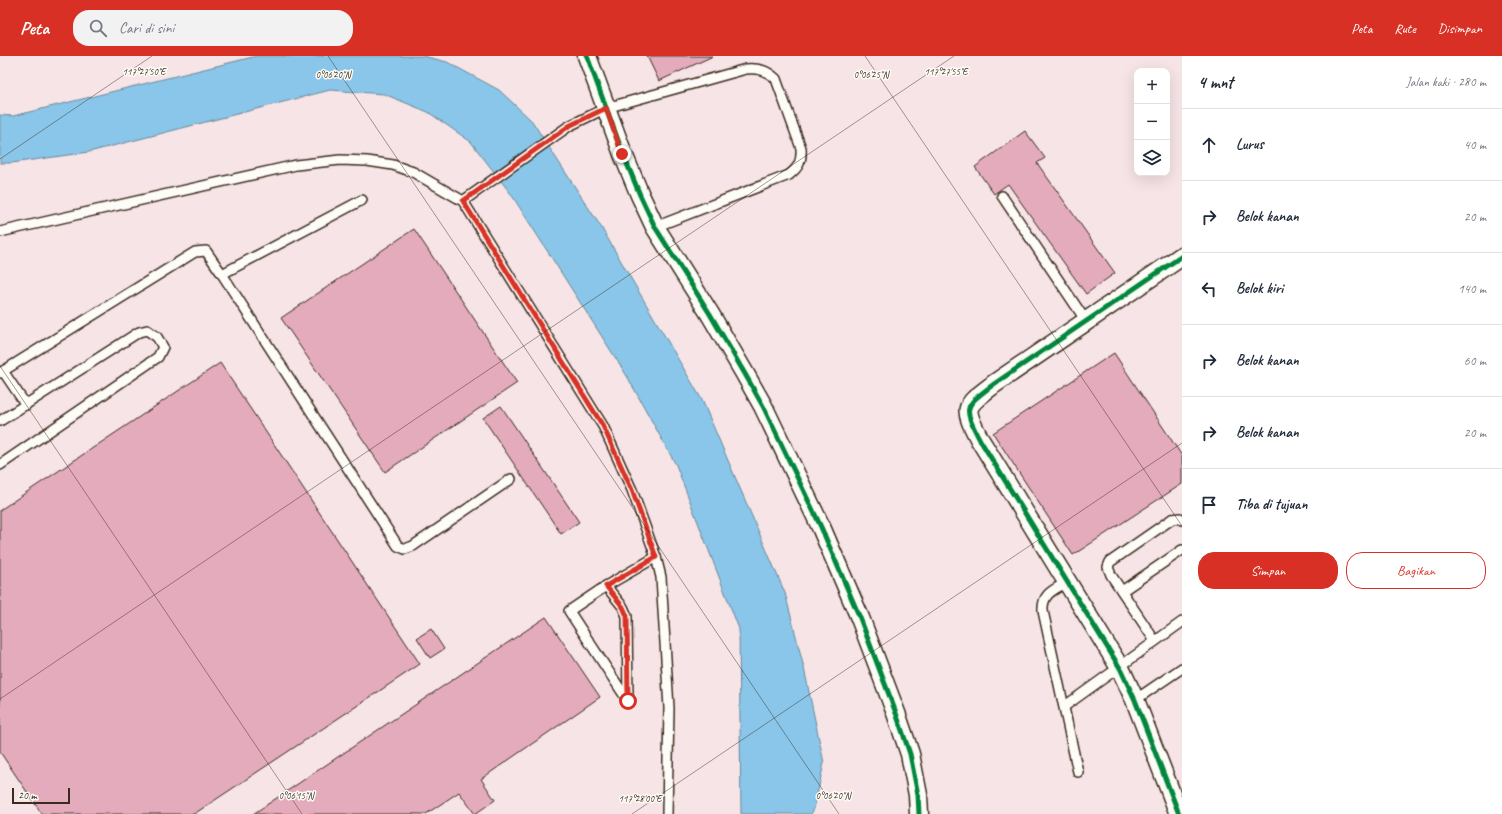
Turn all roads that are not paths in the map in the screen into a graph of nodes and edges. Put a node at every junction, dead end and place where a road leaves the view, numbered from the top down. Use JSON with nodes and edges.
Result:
{"nodes":[{"id":1,"x":587,"y":56,"type":"edge"},
{"id":2,"x":606,"y":108,"type":"junction"},
{"id":3,"x":1002,"y":196,"type":"dead end"},
{"id":4,"x":362,"y":200,"type":"dead end"},
{"id":5,"x":463,"y":201,"type":"junction"},
{"id":6,"x":655,"y":227,"type":"junction"},
{"id":7,"x":0,"y":232,"type":"edge"},
{"id":8,"x":1182,"y":256,"type":"edge"},
{"id":9,"x":222,"y":274,"type":"junction"},
{"id":10,"x":1086,"y":321,"type":"junction"},
{"id":11,"x":1,"y":372,"type":"edge"},
{"id":12,"x":26,"y":405,"type":"junction"},
{"id":13,"x":0,"y":421,"type":"edge"},
{"id":14,"x":0,"y":465,"type":"edge"},
{"id":15,"x":511,"y":479,"type":"dead end"},
{"id":16,"x":1182,"y":520,"type":"edge"},
{"id":17,"x":1182,"y":550,"type":"edge"},
{"id":18,"x":656,"y":557,"type":"junction"},
{"id":19,"x":1067,"y":582,"type":"junction"},
{"id":20,"x":606,"y":586,"type":"junction"},
{"id":21,"x":1122,"y":591,"type":"junction"},
{"id":22,"x":1182,"y":622,"type":"edge"},
{"id":23,"x":1155,"y":641,"type":"junction"},
{"id":24,"x":1120,"y":668,"type":"junction"},
{"id":25,"x":1182,"y":668,"type":"edge"},
{"id":26,"x":1135,"y":700,"type":"junction"},
{"id":27,"x":1065,"y":706,"type":"junction"},
{"id":28,"x":1078,"y":772,"type":"dead end"},
{"id":29,"x":918,"y":795,"type":"junction"},
{"id":30,"x":667,"y":814,"type":"edge"},
{"id":31,"x":919,"y":814,"type":"edge"},
{"id":32,"x":927,"y":814,"type":"edge"},
{"id":33,"x":1178,"y":814,"type":"edge"}],
"edges":[{"from":1,"to":2,"type":"street"},
{"from":2,"to":5,"type":"lane"},
{"from":2,"to":6,"type":"street"},
{"from":2,"to":6,"type":"lane"},
{"from":3,"to":10,"type":"lane"},
{"from":4,"to":9,"type":"lane"},
{"from":5,"to":7,"type":"lane"},
{"from":5,"to":18,"type":"lane"},
{"from":6,"to":29,"type":"street"},
{"from":8,"to":10,"type":"street"},
{"from":9,"to":11,"type":"lane"},
{"from":9,"to":15,"type":"lane"},
{"from":10,"to":19,"type":"street"},
{"from":11,"to":12,"type":"lane"},
{"from":12,"to":13,"type":"lane"},
{"from":12,"to":14,"type":"lane"},
{"from":16,"to":21,"type":"lane"},
{"from":17,"to":21,"type":"lane"},
{"from":18,"to":20,"type":"lane"},
{"from":18,"to":30,"type":"lane"},
{"from":19,"to":24,"type":"street"},
{"from":19,"to":27,"type":"lane"},
{"from":20,"to":20,"type":"lane"},
{"from":21,"to":23,"type":"lane"},
{"from":22,"to":23,"type":"lane"},
{"from":23,"to":24,"type":"lane"},
{"from":24,"to":26,"type":"street"},
{"from":24,"to":27,"type":"lane"},
{"from":25,"to":26,"type":"lane"},
{"from":26,"to":33,"type":"street"},
{"from":27,"to":28,"type":"lane"},
{"from":29,"to":31,"type":"street"},
{"from":29,"to":32,"type":"street"}]}
